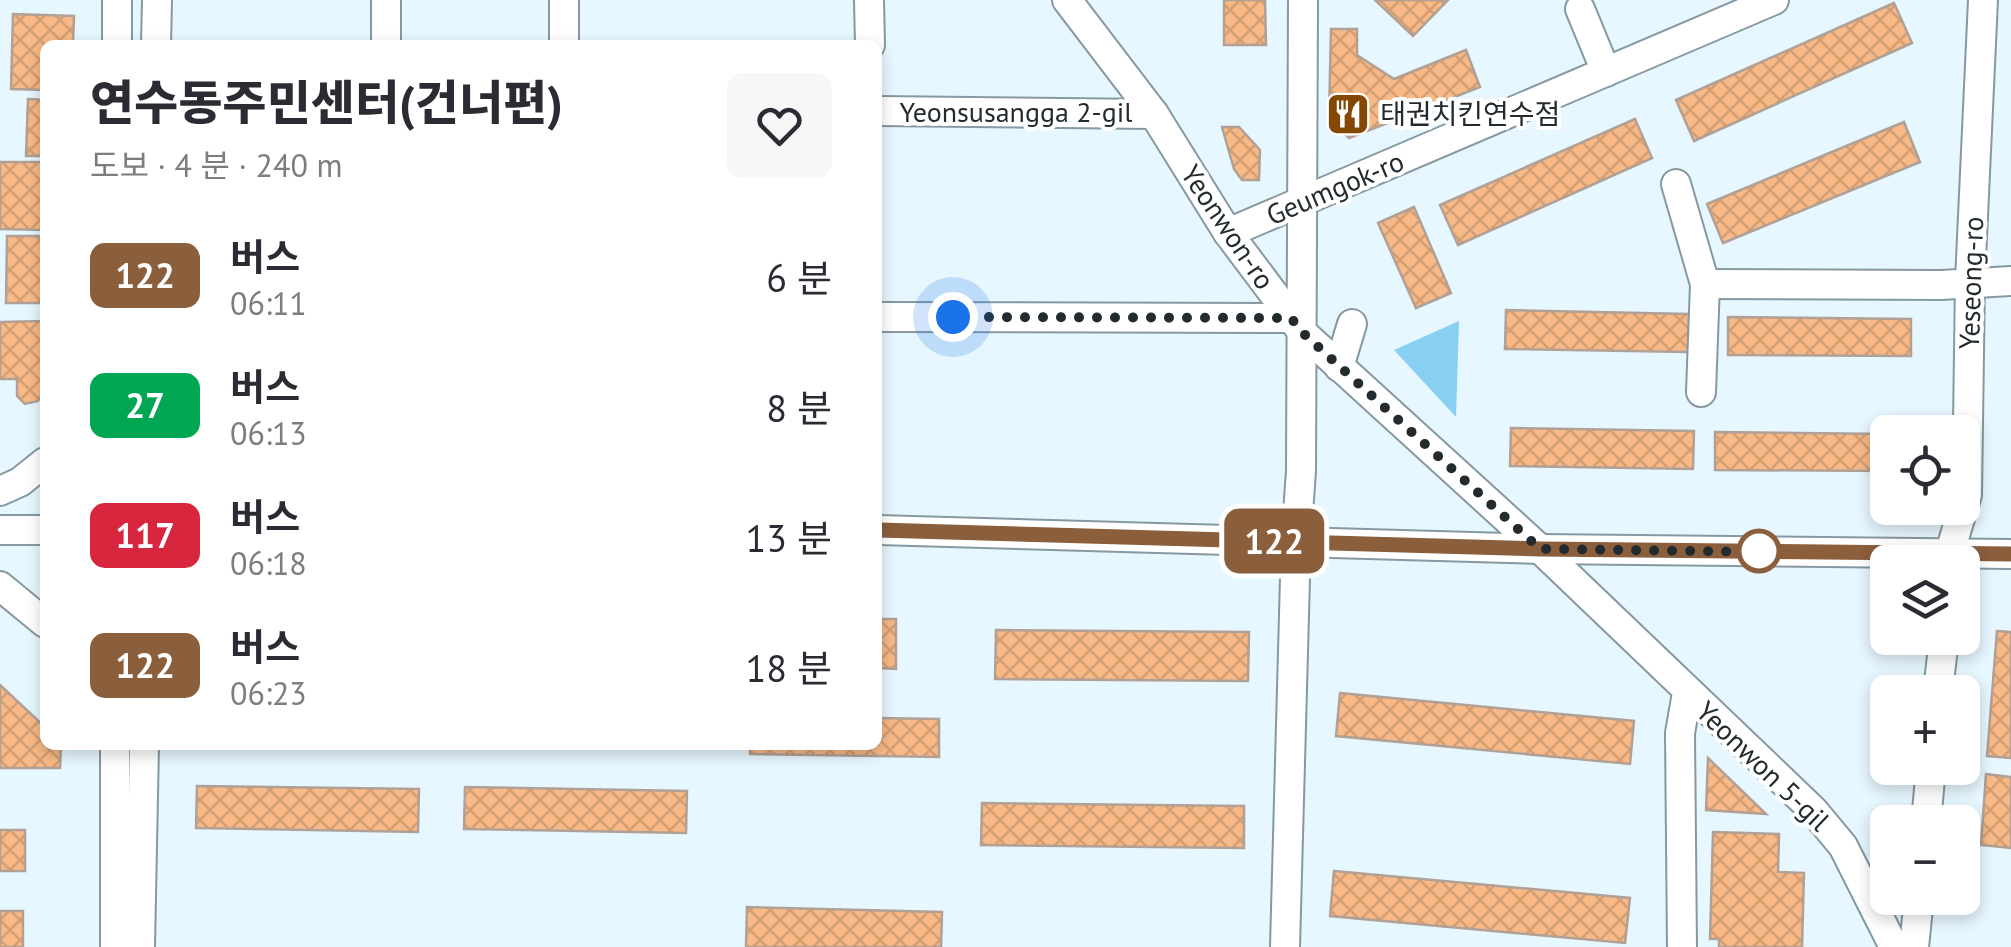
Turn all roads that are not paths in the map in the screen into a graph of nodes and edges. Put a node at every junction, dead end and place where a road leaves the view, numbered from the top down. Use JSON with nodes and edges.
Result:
{"nodes":[{"id":1,"x":117,"y":0,"type":"edge"},
{"id":2,"x":157,"y":0,"type":"edge"},
{"id":3,"x":386,"y":0,"type":"edge"},
{"id":4,"x":564,"y":0,"type":"edge"},
{"id":5,"x":870,"y":0,"type":"edge"},
{"id":6,"x":1068,"y":0,"type":"edge"},
{"id":7,"x":1303,"y":0,"type":"edge"},
{"id":8,"x":1774,"y":0,"type":"edge"},
{"id":9,"x":1983,"y":0,"type":"edge"},
{"id":10,"x":1580,"y":9,"type":"dead end"},
{"id":11,"x":117,"y":40,"type":"edge"},
{"id":12,"x":156,"y":40,"type":"edge"},
{"id":13,"x":386,"y":40,"type":"edge"},
{"id":14,"x":564,"y":40,"type":"edge"},
{"id":15,"x":870,"y":40,"type":"edge"},
{"id":16,"x":1606,"y":72,"type":"junction"},
{"id":17,"x":882,"y":111,"type":"edge"},
{"id":18,"x":1154,"y":114,"type":"junction"},
{"id":19,"x":1676,"y":184,"type":"dead end"},
{"id":20,"x":1300,"y":203,"type":"junction"},
{"id":21,"x":1228,"y":233,"type":"junction"},
{"id":22,"x":1970,"y":281,"type":"junction"},
{"id":23,"x":2011,"y":281,"type":"edge"},
{"id":24,"x":1705,"y":284,"type":"junction"},
{"id":25,"x":882,"y":317,"type":"edge"},
{"id":26,"x":1352,"y":324,"type":"dead end"},
{"id":27,"x":1297,"y":326,"type":"junction"},
{"id":28,"x":1339,"y":367,"type":"junction"},
{"id":29,"x":1701,"y":392,"type":"dead end"},
{"id":30,"x":40,"y":466,"type":"edge"},
{"id":31,"x":0,"y":491,"type":"edge"},
{"id":32,"x":0,"y":530,"type":"edge"},
{"id":33,"x":40,"y":530,"type":"edge"},
{"id":34,"x":882,"y":530,"type":"edge"},
{"id":35,"x":1296,"y":541,"type":"junction"},
{"id":36,"x":1952,"y":545,"type":"edge"},
{"id":37,"x":1540,"y":549,"type":"junction"},
{"id":38,"x":2011,"y":554,"type":"edge"},
{"id":39,"x":1870,"y":556,"type":"edge"},
{"id":40,"x":1980,"y":556,"type":"edge"},
{"id":41,"x":0,"y":586,"type":"edge"},
{"id":42,"x":40,"y":619,"type":"edge"},
{"id":43,"x":1687,"y":692,"type":"junction"},
{"id":44,"x":116,"y":750,"type":"edge"},
{"id":45,"x":144,"y":750,"type":"edge"},
{"id":46,"x":1917,"y":915,"type":"edge"},
{"id":47,"x":115,"y":947,"type":"edge"},
{"id":48,"x":140,"y":947,"type":"edge"},
{"id":49,"x":1285,"y":947,"type":"edge"},
{"id":50,"x":1682,"y":947,"type":"edge"},
{"id":51,"x":1894,"y":947,"type":"edge"},
{"id":52,"x":1914,"y":947,"type":"edge"}],
"edges":[{"from":1,"to":11,"type":"street"},
{"from":2,"to":12,"type":"street"},
{"from":3,"to":13,"type":"street"},
{"from":4,"to":14,"type":"street"},
{"from":5,"to":15,"type":"street"},
{"from":6,"to":18,"type":"street","name":"Yeonwon-ro"},
{"from":7,"to":20,"type":"street"},
{"from":8,"to":16,"type":"street","name":"Geumgok-ro"},
{"from":9,"to":22,"type":"street","name":"Yeseong-ro"},
{"from":10,"to":16,"type":"street"},
{"from":16,"to":20,"type":"street","name":"Geumgok-ro"},
{"from":17,"to":18,"type":"street","name":"Yeonsusangga 2-gil"},
{"from":18,"to":21,"type":"street","name":"Yeonwon-ro"},
{"from":19,"to":24,"type":"street"},
{"from":20,"to":21,"type":"street","name":"Geumgok-ro"},
{"from":20,"to":27,"type":"street"},
{"from":21,"to":27,"type":"street","name":"Yeonwon-ro"},
{"from":22,"to":23,"type":"street"},
{"from":22,"to":24,"type":"street"},
{"from":22,"to":36,"type":"street","name":"Yeseong-ro"},
{"from":24,"to":29,"type":"street"},
{"from":25,"to":27,"type":"street"},
{"from":26,"to":28,"type":"street"},
{"from":27,"to":28,"type":"street","name":"Yeonwon-ro"},
{"from":27,"to":35,"type":"street"},
{"from":28,"to":37,"type":"street","name":"Yeonwon 5-gil"},
{"from":30,"to":31,"type":"street"},
{"from":32,"to":33,"type":"street"},
{"from":34,"to":35,"type":"street"},
{"from":35,"to":37,"type":"street"},
{"from":35,"to":49,"type":"street"},
{"from":37,"to":39,"type":"street"},
{"from":37,"to":43,"type":"street","name":"Yeonwon 5-gil"},
{"from":38,"to":40,"type":"street"},
{"from":41,"to":42,"type":"street"},
{"from":43,"to":50,"type":"street","name":"Yeonwon 5-gil"},
{"from":43,"to":51,"type":"street","name":"Yeonwon 5-gil"},
{"from":44,"to":47,"type":"street"},
{"from":45,"to":48,"type":"street"},
{"from":46,"to":52,"type":"street"}]}
